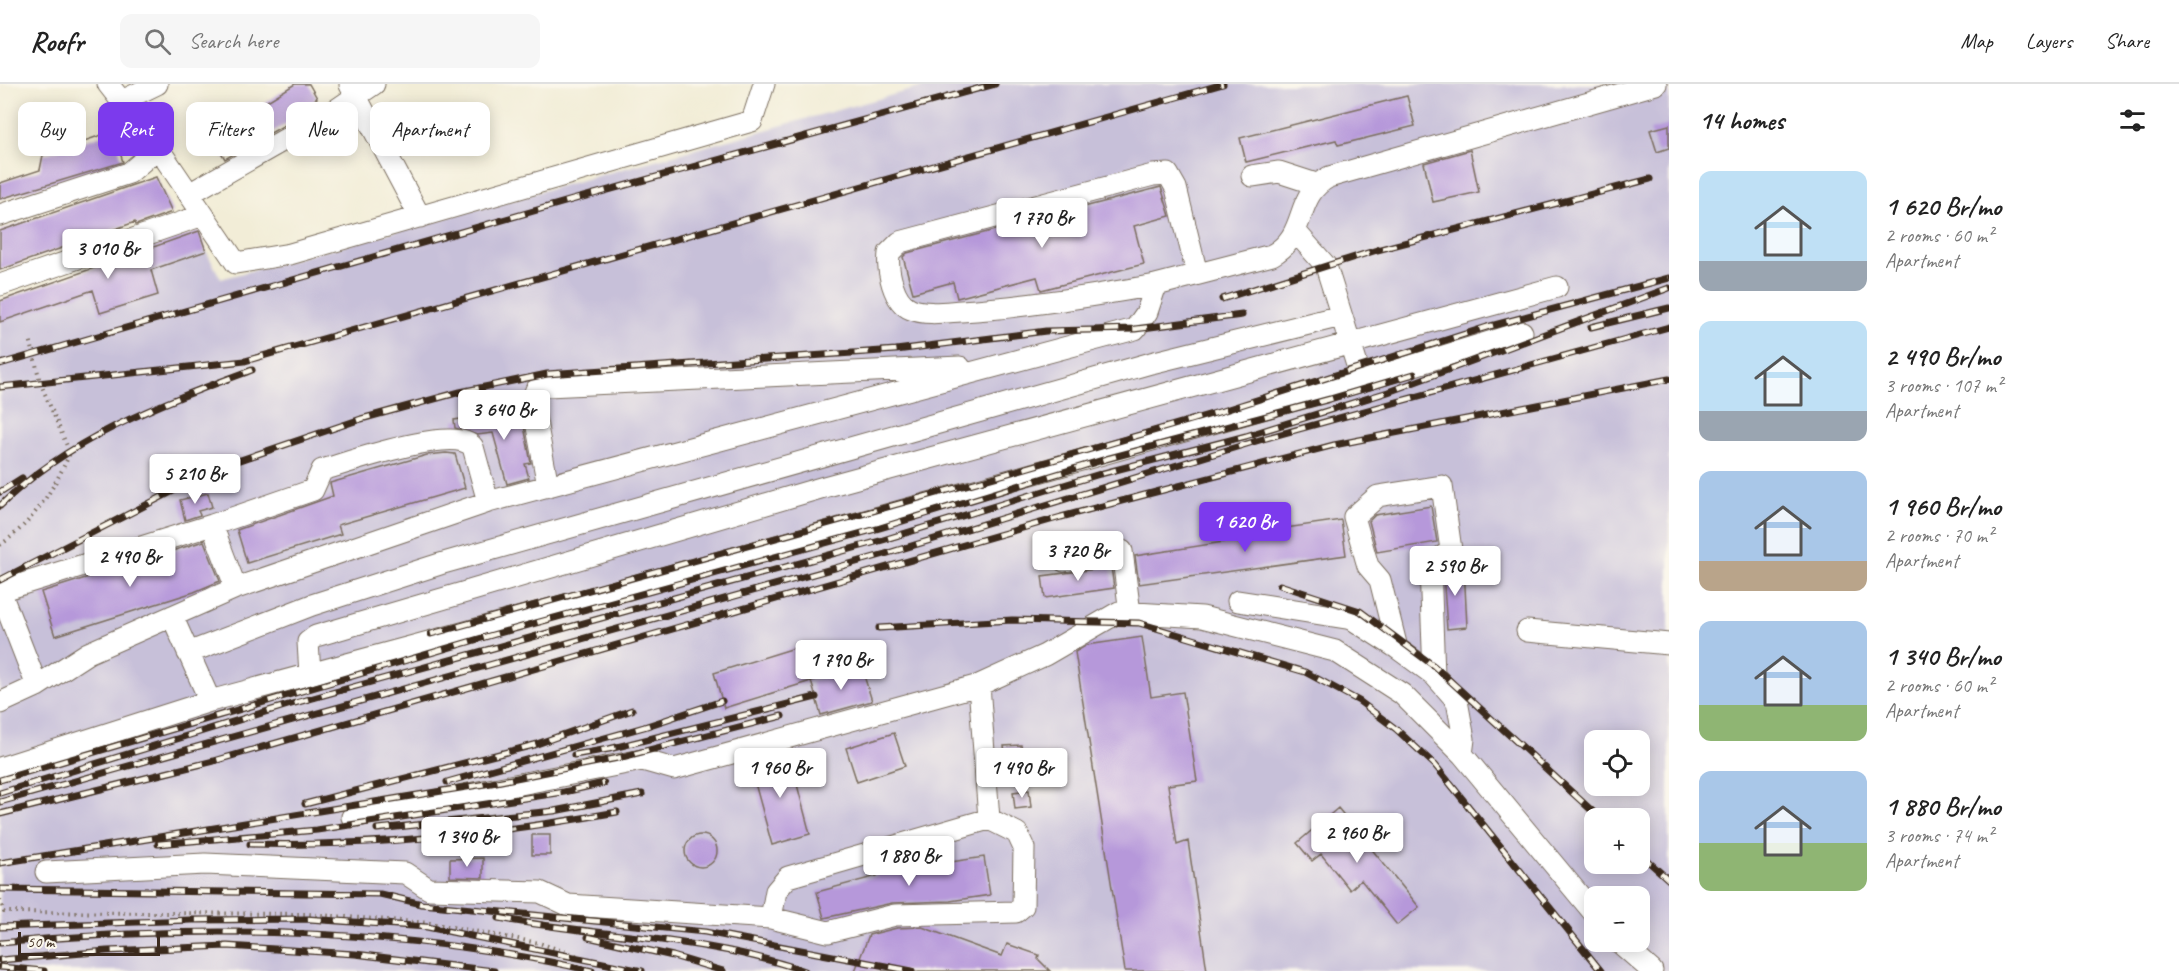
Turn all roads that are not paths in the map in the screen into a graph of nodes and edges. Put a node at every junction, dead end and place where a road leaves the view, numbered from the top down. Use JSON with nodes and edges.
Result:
{"nodes":[{"id":1,"x":108,"y":84,"type":"edge"},
{"id":2,"x":157,"y":84,"type":"edge"},
{"id":3,"x":764,"y":84,"type":"edge"},
{"id":4,"x":1656,"y":84,"type":"edge"},
{"id":5,"x":360,"y":88,"type":"edge"},
{"id":6,"x":120,"y":102,"type":"joint"},
{"id":7,"x":149,"y":156,"type":"edge"},
{"id":8,"x":163,"y":156,"type":"edge"},
{"id":9,"x":1252,"y":176,"type":"dead end"},
{"id":10,"x":1316,"y":184,"type":"junction"},
{"id":11,"x":189,"y":194,"type":"junction"},
{"id":12,"x":0,"y":215,"type":"edge"},
{"id":13,"x":203,"y":215,"type":"junction"},
{"id":14,"x":420,"y":217,"type":"junction"},
{"id":15,"x":1296,"y":232,"type":"junction"},
{"id":16,"x":1197,"y":274,"type":"junction"},
{"id":17,"x":0,"y":285,"type":"edge"},
{"id":18,"x":1156,"y":285,"type":"junction"},
{"id":19,"x":1557,"y":287,"type":"dead end"},
{"id":20,"x":1341,"y":315,"type":"junction"},
{"id":21,"x":1522,"y":332,"type":"dead end"},
{"id":22,"x":1351,"y":344,"type":"junction"},
{"id":23,"x":1000,"y":365,"type":"junction"},
{"id":24,"x":1362,"y":381,"type":"junction"},
{"id":25,"x":548,"y":486,"type":"junction"},
{"id":26,"x":488,"y":502,"type":"junction"},
{"id":27,"x":212,"y":525,"type":"junction"},
{"id":28,"x":1064,"y":561,"type":"dead end"},
{"id":29,"x":236,"y":588,"type":"junction"},
{"id":30,"x":1238,"y":602,"type":"dead end"},
{"id":31,"x":1130,"y":613,"type":"junction"},
{"id":32,"x":172,"y":616,"type":"junction"},
{"id":33,"x":1527,"y":631,"type":"dead end"},
{"id":34,"x":1669,"y":644,"type":"edge"},
{"id":35,"x":1397,"y":648,"type":"junction"},
{"id":36,"x":188,"y":653,"type":"junction"},
{"id":37,"x":310,"y":674,"type":"junction"},
{"id":38,"x":1434,"y":675,"type":"junction"},
{"id":39,"x":979,"y":685,"type":"junction"},
{"id":40,"x":37,"y":686,"type":"junction"},
{"id":41,"x":210,"y":701,"type":"junction"},
{"id":42,"x":0,"y":703,"type":"edge"},
{"id":43,"x":1462,"y":754,"type":"junction"},
{"id":44,"x":0,"y":768,"type":"edge"},
{"id":45,"x":352,"y":817,"type":"dead end"},
{"id":46,"x":989,"y":819,"type":"junction"},
{"id":47,"x":45,"y":872,"type":"dead end"},
{"id":48,"x":1584,"y":901,"type":"edge"},
{"id":49,"x":771,"y":918,"type":"junction"},
{"id":50,"x":1630,"y":952,"type":"edge"},
{"id":51,"x":1652,"y":971,"type":"edge"}],
"edges":[{"from":1,"to":6,"type":"street"},
{"from":2,"to":6,"type":"street"},
{"from":3,"to":14,"type":"street"},
{"from":4,"to":10,"type":"street"},
{"from":5,"to":11,"type":"street"},
{"from":5,"to":14,"type":"street"},
{"from":7,"to":12,"type":"street"},
{"from":8,"to":11,"type":"street"},
{"from":9,"to":10,"type":"street"},
{"from":10,"to":15,"type":"street"},
{"from":11,"to":13,"type":"street"},
{"from":13,"to":14,"type":"street"},
{"from":13,"to":17,"type":"street"},
{"from":15,"to":16,"type":"street"},
{"from":15,"to":20,"type":"street"},
{"from":16,"to":18,"type":"street"},
{"from":16,"to":18,"type":"street"},
{"from":18,"to":23,"type":"street"},
{"from":19,"to":22,"type":"street"},
{"from":20,"to":22,"type":"street"},
{"from":20,"to":36,"type":"street"},
{"from":21,"to":24,"type":"street"},
{"from":22,"to":24,"type":"street"},
{"from":22,"to":37,"type":"street"},
{"from":23,"to":25,"type":"street"},
{"from":23,"to":25,"type":"street"},
{"from":24,"to":37,"type":"street"},
{"from":25,"to":26,"type":"street"},
{"from":26,"to":27,"type":"street"},
{"from":26,"to":29,"type":"street"},
{"from":27,"to":29,"type":"street"},
{"from":27,"to":40,"type":"street"},
{"from":28,"to":31,"type":"street"},
{"from":29,"to":32,"type":"street"},
{"from":30,"to":35,"type":"street"},
{"from":31,"to":39,"type":"street"},
{"from":31,"to":43,"type":"street"},
{"from":32,"to":36,"type":"street"},
{"from":32,"to":40,"type":"street"},
{"from":33,"to":34,"type":"street"},
{"from":35,"to":38,"type":"street"},
{"from":35,"to":38,"type":"street"},
{"from":36,"to":41,"type":"street"},
{"from":37,"to":41,"type":"street"},
{"from":38,"to":43,"type":"street"},
{"from":39,"to":45,"type":"street"},
{"from":39,"to":46,"type":"street"},
{"from":40,"to":42,"type":"street"},
{"from":41,"to":44,"type":"street"},
{"from":43,"to":48,"type":"street"},
{"from":46,"to":49,"type":"street"},
{"from":46,"to":49,"type":"street"},
{"from":47,"to":49,"type":"street"},
{"from":50,"to":51,"type":"street"}]}
